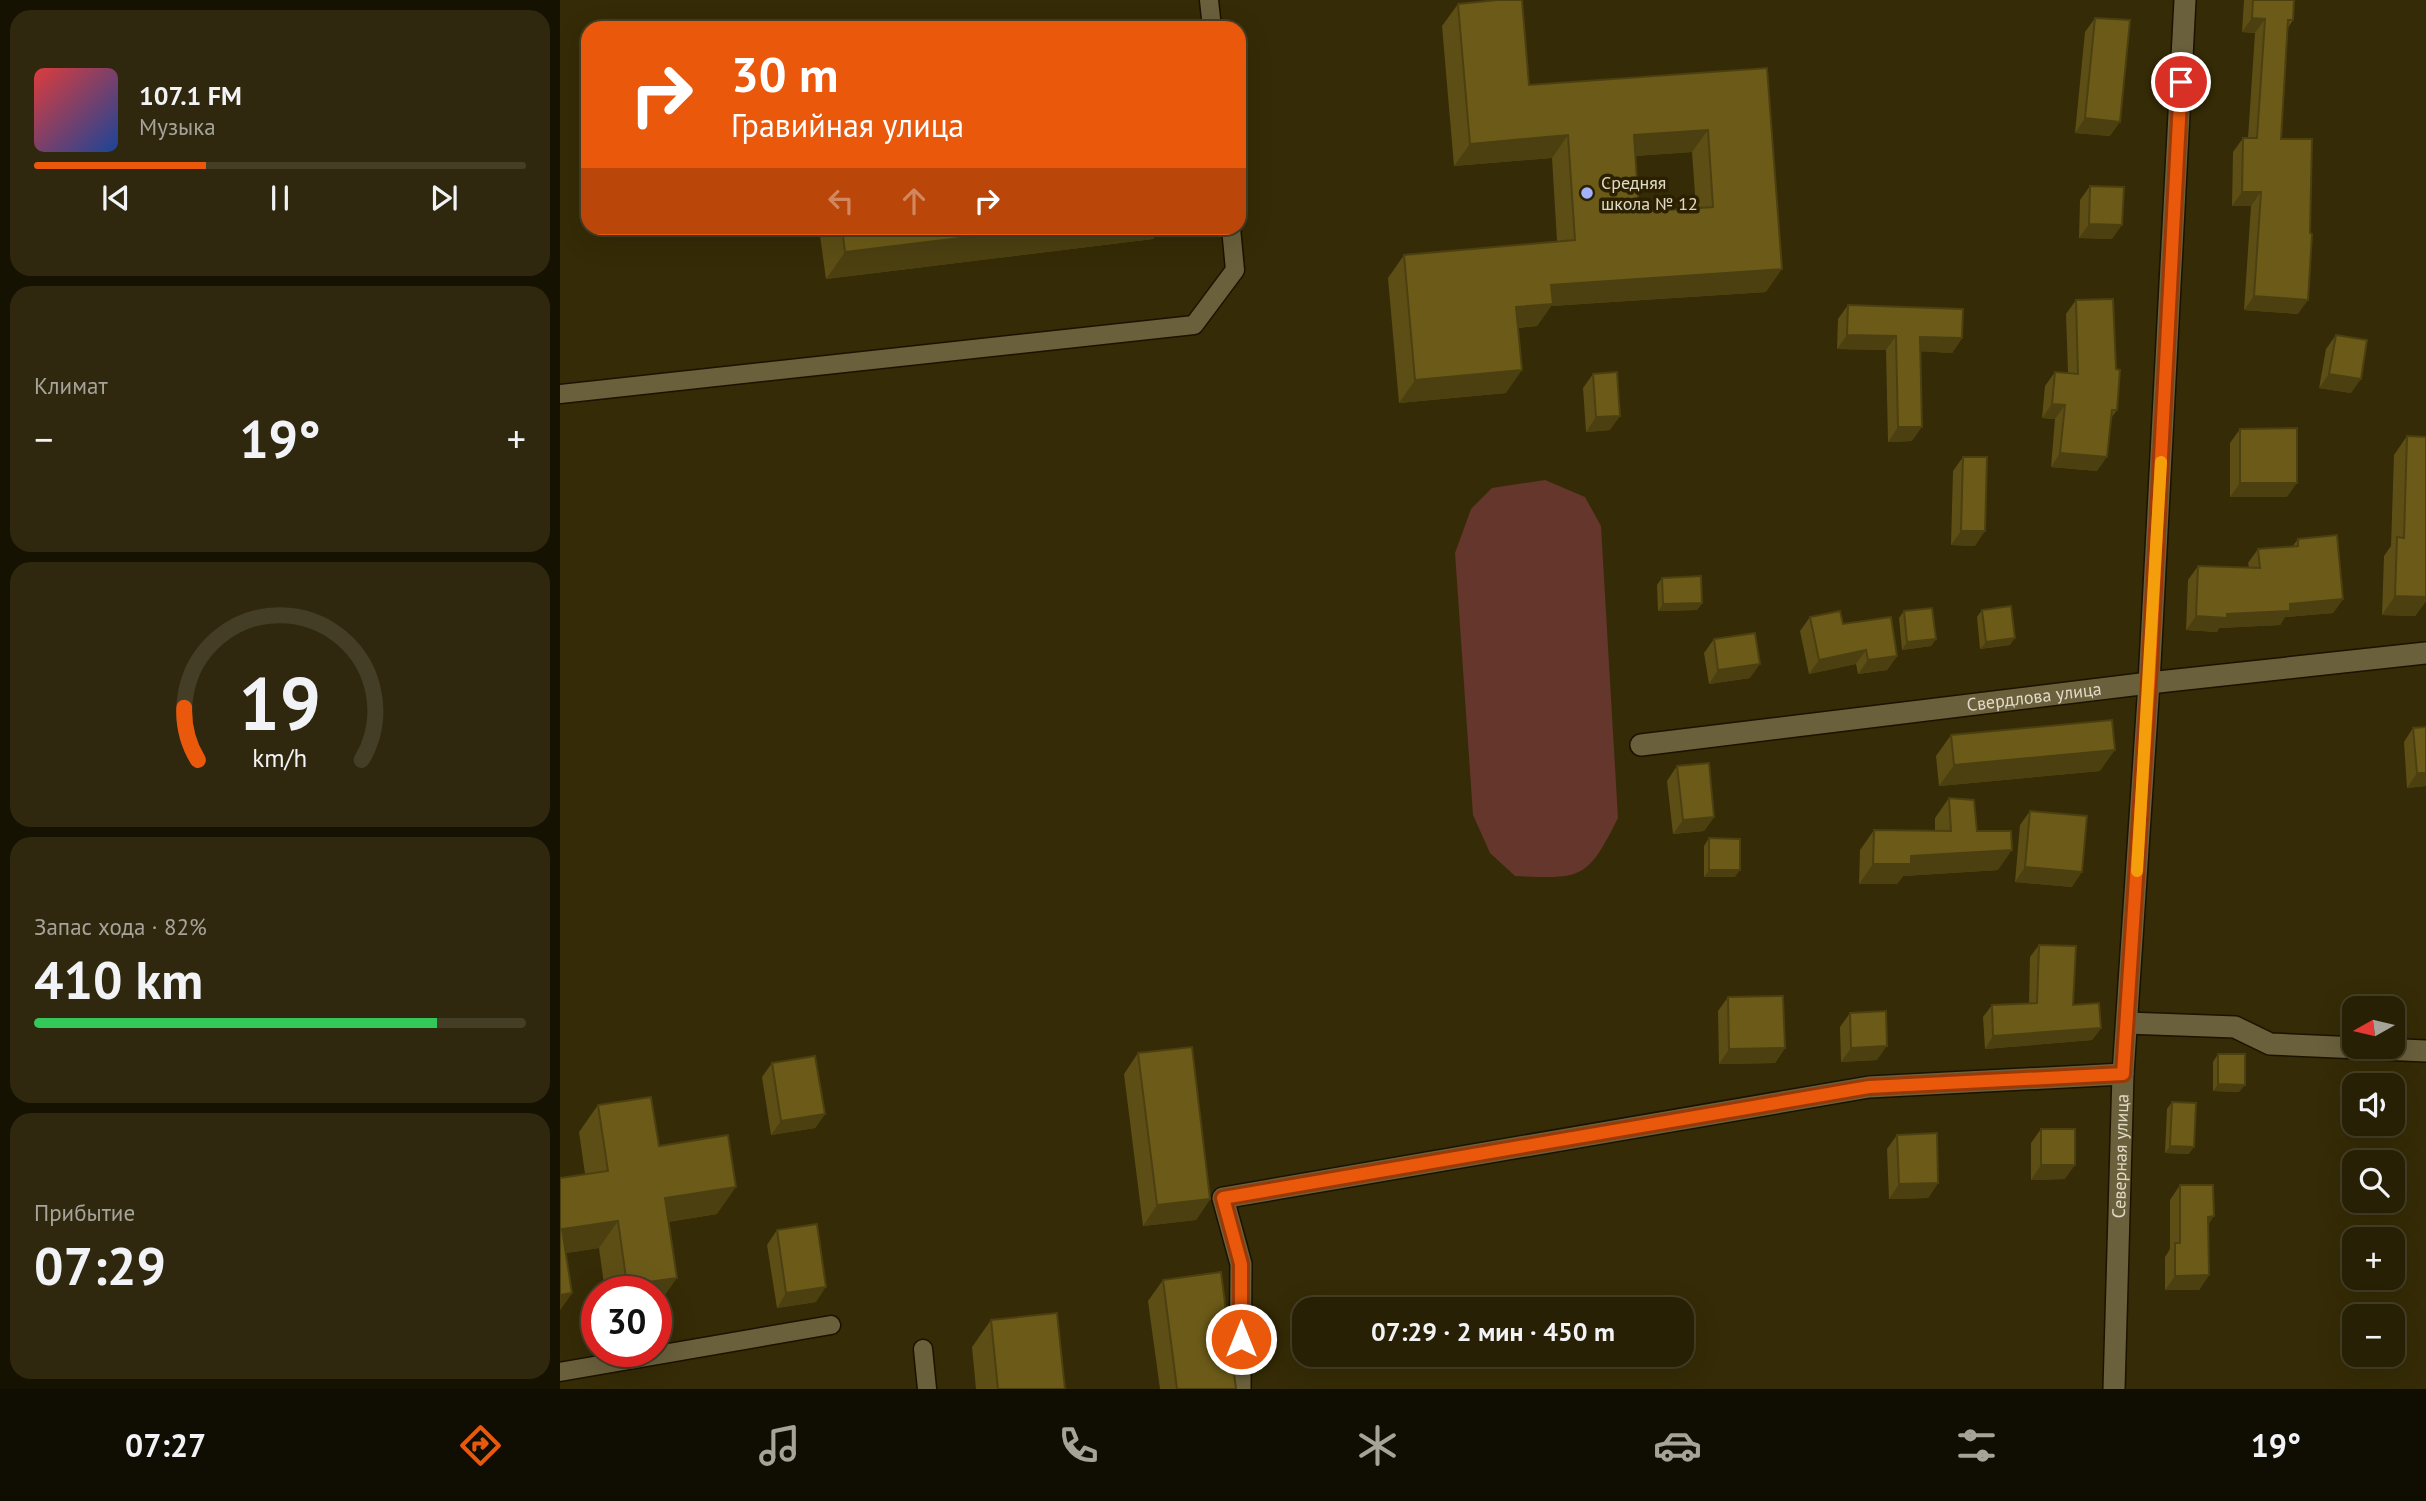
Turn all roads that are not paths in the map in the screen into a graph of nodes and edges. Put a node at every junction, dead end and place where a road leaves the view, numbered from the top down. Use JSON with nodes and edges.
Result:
{"nodes":[{"id":1,"x":1209,"y":0,"type":"edge"},
{"id":2,"x":2185,"y":0,"type":"edge"},
{"id":3,"x":1211,"y":21,"type":"edge"},
{"id":4,"x":1232,"y":235,"type":"edge"},
{"id":5,"x":560,"y":394,"type":"edge"},
{"id":6,"x":2426,"y":653,"type":"edge"},
{"id":7,"x":2149,"y":682,"type":"junction"},
{"id":8,"x":1641,"y":745,"type":"dead end"},
{"id":9,"x":2126,"y":1023,"type":"junction"},
{"id":10,"x":2426,"y":1051,"type":"edge"},
{"id":11,"x":2123,"y":1074,"type":"junction"},
{"id":12,"x":831,"y":1325,"type":"dead end"},
{"id":13,"x":923,"y":1349,"type":"dead end"},
{"id":14,"x":560,"y":1372,"type":"edge"},
{"id":15,"x":927,"y":1389,"type":"edge"},
{"id":16,"x":1240,"y":1389,"type":"edge"},
{"id":17,"x":2114,"y":1389,"type":"edge"}],
"edges":[{"from":1,"to":3,"type":"lane"},
{"from":2,"to":7,"type":"street","name":"Северная улица"},
{"from":4,"to":5,"type":"lane"},
{"from":6,"to":7,"type":"street","name":"Свердлова улица"},
{"from":7,"to":8,"type":"street","name":"Свердлова улица"},
{"from":7,"to":9,"type":"street","name":"Северная улица"},
{"from":9,"to":10,"type":"street"},
{"from":9,"to":11,"type":"street","name":"Северная улица"},
{"from":11,"to":16,"type":"street"},
{"from":11,"to":17,"type":"street","name":"Северная улица"},
{"from":12,"to":14,"type":"lane"},
{"from":13,"to":15,"type":"lane"}]}
